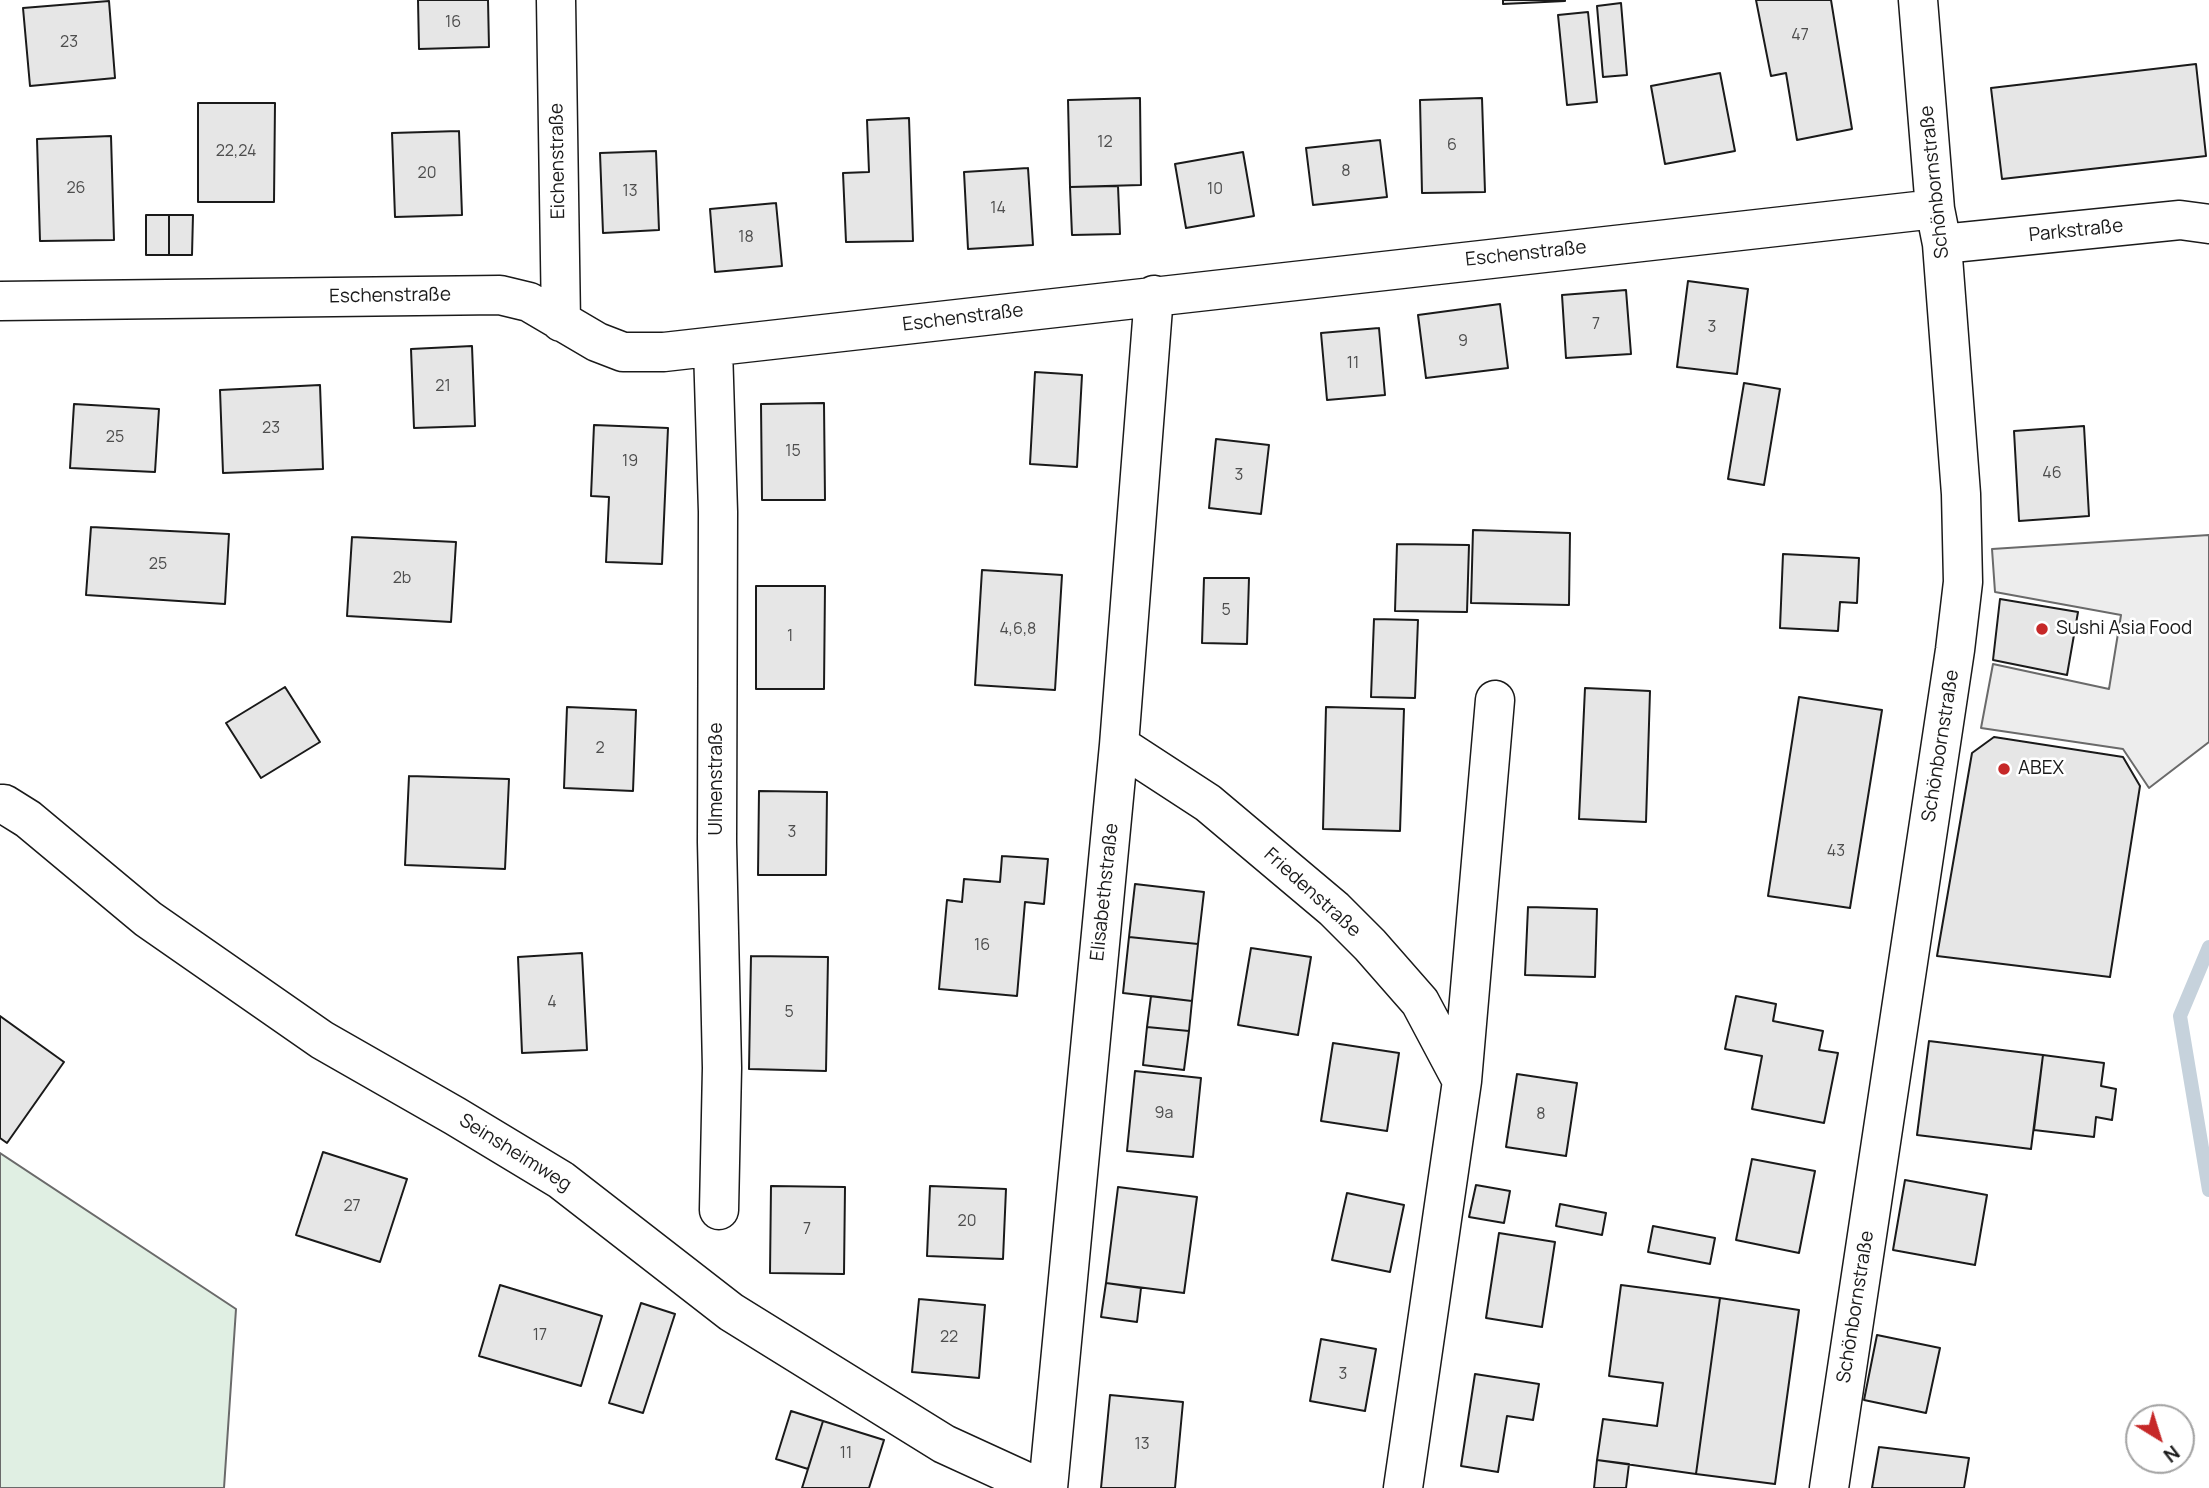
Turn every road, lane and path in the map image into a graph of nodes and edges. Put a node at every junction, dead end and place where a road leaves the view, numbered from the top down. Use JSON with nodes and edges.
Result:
{"nodes":[{"id":1,"x":556,"y":0,"type":"edge"},
{"id":2,"x":1918,"y":0,"type":"edge"},
{"id":3,"x":2209,"y":224,"type":"edge"},
{"id":4,"x":1939,"y":226,"type":"junction"},
{"id":5,"x":1154,"y":295,"type":"junction"},
{"id":6,"x":0,"y":301,"type":"edge"},
{"id":7,"x":561,"y":322,"type":"junction"},
{"id":8,"x":713,"y":348,"type":"junction"},
{"id":9,"x":1495,"y":700,"type":"dead end"},
{"id":10,"x":1119,"y":745,"type":"junction"},
{"id":11,"x":0,"y":804,"type":"edge"},
{"id":12,"x":1462,"y":1080,"type":"junction"},
{"id":13,"x":719,"y":1210,"type":"dead end"},
{"id":14,"x":1040,"y":1488,"type":"edge"},
{"id":15,"x":1048,"y":1488,"type":"edge"},
{"id":16,"x":1403,"y":1488,"type":"edge"},
{"id":17,"x":1829,"y":1488,"type":"edge"}],
"edges":[{"from":1,"to":7,"type":"street","name":"Eichenstraße"},
{"from":2,"to":4,"type":"street","name":"Schönbornstraße"},
{"from":3,"to":4,"type":"street","name":"Parkstraße"},
{"from":4,"to":5,"type":"street","name":"Eschenstraße"},
{"from":4,"to":17,"type":"street","name":"Schönbornstraße"},
{"from":5,"to":8,"type":"street","name":"Eschenstraße"},
{"from":5,"to":10,"type":"street","name":"Elisabethstraße"},
{"from":6,"to":7,"type":"street","name":"Eschenstraße"},
{"from":7,"to":8,"type":"street","name":"Eschenstraße"},
{"from":8,"to":13,"type":"street","name":"Ulmenstraße"},
{"from":9,"to":12,"type":"street"},
{"from":10,"to":12,"type":"street","name":"Friedenstraße"},
{"from":10,"to":15,"type":"street","name":"Elisabethstraße"},
{"from":11,"to":14,"type":"street","name":"Seinsheimweg"},
{"from":12,"to":16,"type":"street"}]}
